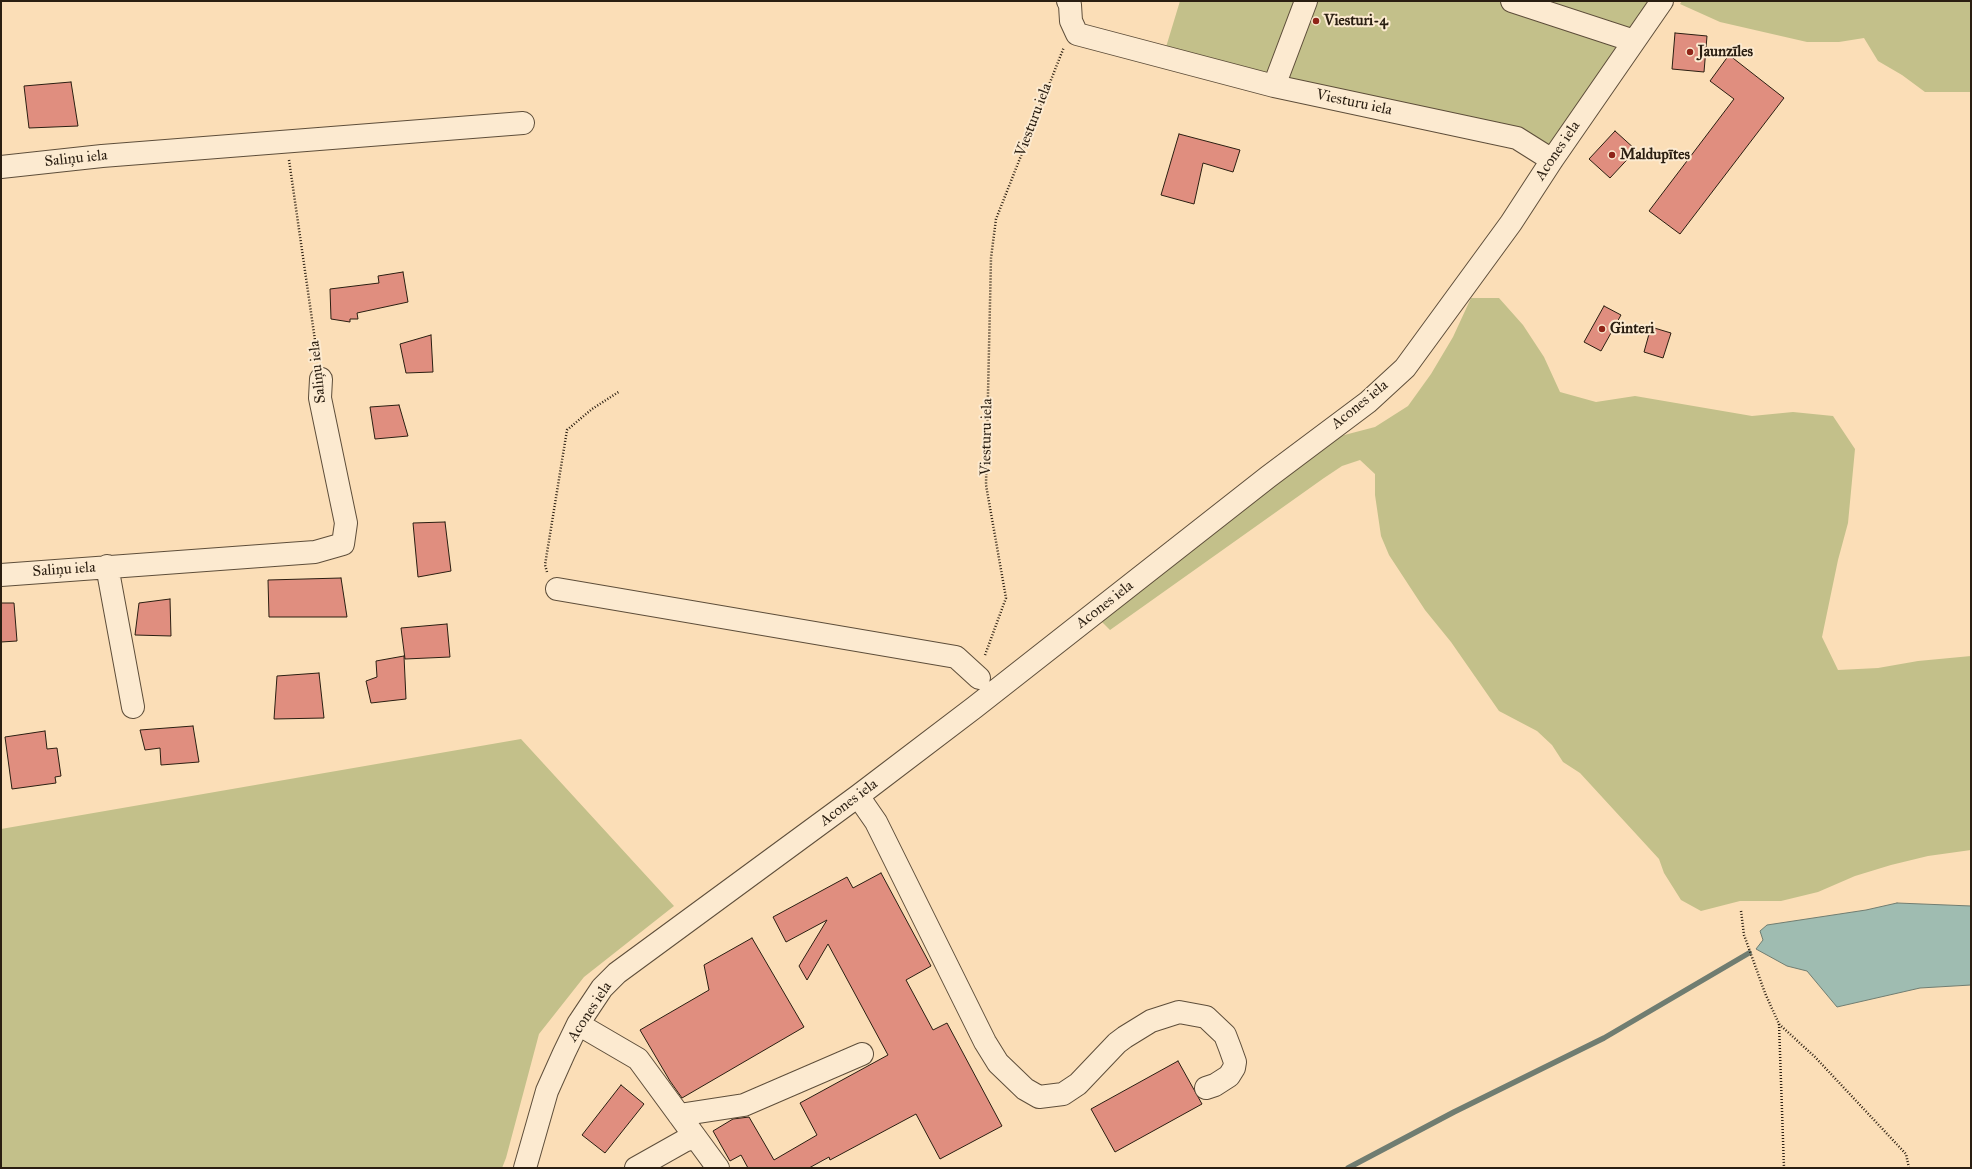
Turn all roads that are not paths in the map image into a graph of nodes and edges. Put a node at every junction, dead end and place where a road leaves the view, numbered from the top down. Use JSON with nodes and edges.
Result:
{"nodes":[{"id":1,"x":1068,"y":1,"type":"edge"},
{"id":2,"x":1306,"y":1,"type":"edge"},
{"id":3,"x":1512,"y":1,"type":"edge"},
{"id":4,"x":1662,"y":1,"type":"edge"},
{"id":5,"x":1634,"y":41,"type":"junction"},
{"id":6,"x":1274,"y":86,"type":"junction"},
{"id":7,"x":524,"y":123,"type":"dead end"},
{"id":8,"x":1552,"y":160,"type":"junction"},
{"id":9,"x":1,"y":167,"type":"edge"},
{"id":10,"x":321,"y":379,"type":"road end"},
{"id":11,"x":107,"y":566,"type":"junction"},
{"id":12,"x":1,"y":575,"type":"edge"},
{"id":13,"x":557,"y":588,"type":"road end"},
{"id":14,"x":979,"y":678,"type":"road end"},
{"id":15,"x":134,"y":707,"type":"dead end"},
{"id":16,"x":858,"y":796,"type":"junction"},
{"id":17,"x":578,"y":1024,"type":"junction"},
{"id":18,"x":862,"y":1054,"type":"dead end"},
{"id":19,"x":1206,"y":1088,"type":"dead end"},
{"id":20,"x":679,"y":1115,"type":"junction"},
{"id":21,"x":695,"y":1137,"type":"junction"},
{"id":22,"x":525,"y":1168,"type":"edge"},
{"id":23,"x":636,"y":1168,"type":"edge"},
{"id":24,"x":718,"y":1168,"type":"edge"}],
"edges":[{"from":1,"to":6,"type":"street","name":"Viesturu iela"},
{"from":2,"to":6,"type":"street"},
{"from":3,"to":5,"type":"street"},
{"from":4,"to":5,"type":"street","name":"Acones iela"},
{"from":5,"to":8,"type":"street","name":"Acones iela"},
{"from":6,"to":8,"type":"street","name":"Viesturu iela"},
{"from":7,"to":9,"type":"street","name":"Saliņu iela"},
{"from":8,"to":16,"type":"street","name":"Acones iela"},
{"from":10,"to":11,"type":"street","name":"Saliņu iela"},
{"from":11,"to":12,"type":"street","name":"Saliņu iela"},
{"from":11,"to":15,"type":"street"},
{"from":13,"to":14,"type":"street"},
{"from":16,"to":17,"type":"street","name":"Acones iela"},
{"from":16,"to":19,"type":"street"},
{"from":17,"to":20,"type":"street"},
{"from":17,"to":22,"type":"street","name":"Acones iela"},
{"from":18,"to":20,"type":"street"},
{"from":20,"to":21,"type":"street"},
{"from":21,"to":23,"type":"street"},
{"from":21,"to":24,"type":"street"}]}
